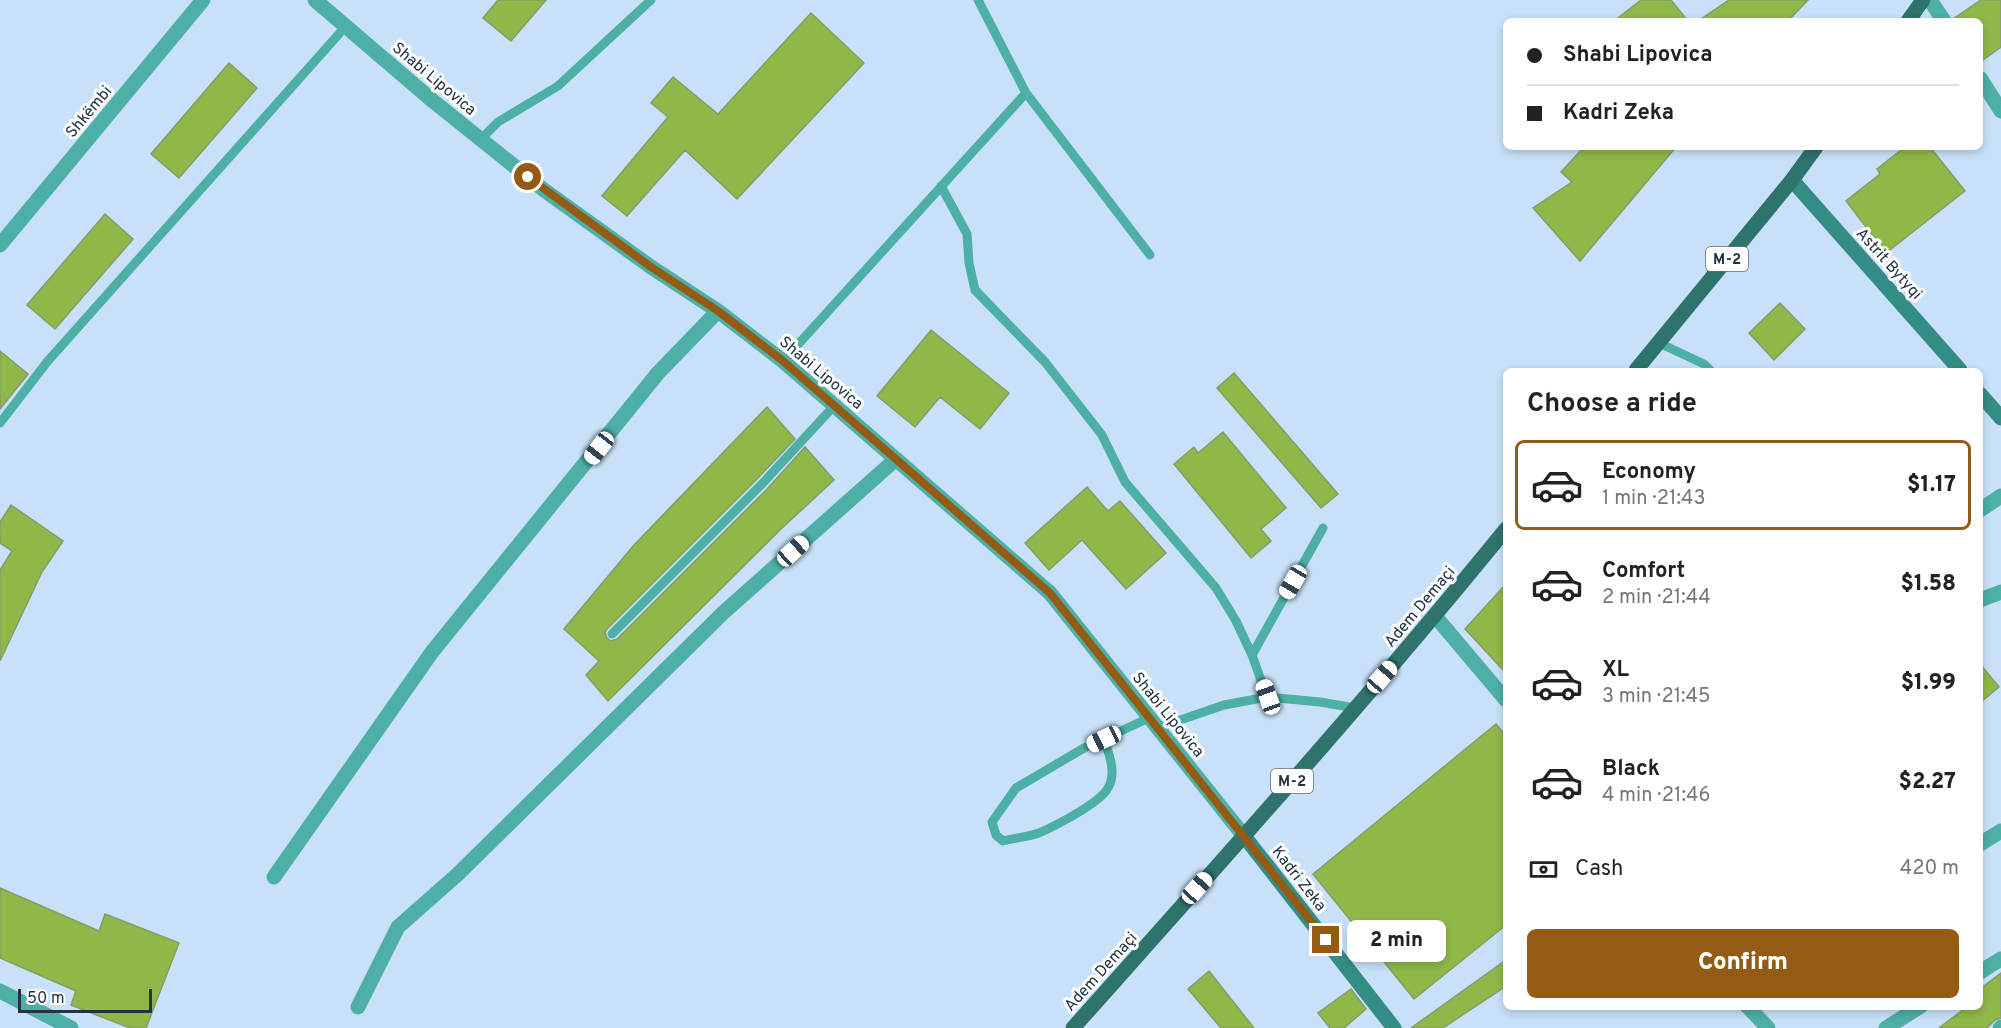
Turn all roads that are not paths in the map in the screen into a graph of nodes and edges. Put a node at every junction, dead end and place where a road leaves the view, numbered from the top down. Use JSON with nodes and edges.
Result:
{"nodes":[{"id":1,"x":203,"y":0,"type":"edge"},
{"id":2,"x":315,"y":0,"type":"edge"},
{"id":3,"x":651,"y":0,"type":"edge"},
{"id":4,"x":978,"y":0,"type":"edge"},
{"id":5,"x":1923,"y":0,"type":"edge"},
{"id":6,"x":1930,"y":0,"type":"edge"},
{"id":7,"x":1910,"y":18,"type":"edge"},
{"id":8,"x":1942,"y":18,"type":"edge"},
{"id":9,"x":346,"y":26,"type":"junction"},
{"id":10,"x":1983,"y":83,"type":"edge"},
{"id":11,"x":1026,"y":93,"type":"junction"},
{"id":12,"x":2001,"y":111,"type":"edge"},
{"id":13,"x":481,"y":139,"type":"junction"},
{"id":14,"x":1814,"y":150,"type":"edge"},
{"id":15,"x":1792,"y":180,"type":"junction"},
{"id":16,"x":941,"y":186,"type":"junction"},
{"id":17,"x":0,"y":245,"type":"edge"},
{"id":18,"x":1150,"y":255,"type":"dead end"},
{"id":19,"x":718,"y":311,"type":"junction"},
{"id":20,"x":1659,"y":343,"type":"junction"},
{"id":21,"x":783,"y":361,"type":"junction"},
{"id":22,"x":1638,"y":368,"type":"edge"},
{"id":23,"x":1708,"y":368,"type":"edge"},
{"id":24,"x":1958,"y":368,"type":"edge"},
{"id":25,"x":1983,"y":397,"type":"edge"},
{"id":26,"x":834,"y":405,"type":"junction"},
{"id":27,"x":2001,"y":418,"type":"edge"},
{"id":28,"x":0,"y":423,"type":"edge"},
{"id":29,"x":896,"y":459,"type":"junction"},
{"id":30,"x":2001,"y":496,"type":"edge"},
{"id":31,"x":1983,"y":508,"type":"edge"},
{"id":32,"x":1323,"y":528,"type":"dead end"},
{"id":33,"x":1503,"y":534,"type":"edge"},
{"id":34,"x":2001,"y":592,"type":"edge"},
{"id":35,"x":1983,"y":599,"type":"edge"},
{"id":36,"x":1435,"y":616,"type":"junction"},
{"id":37,"x":612,"y":634,"type":"dead end"},
{"id":38,"x":1252,"y":655,"type":"junction"},
{"id":39,"x":1503,"y":696,"type":"edge"},
{"id":40,"x":1268,"y":697,"type":"junction"},
{"id":41,"x":1355,"y":708,"type":"junction"},
{"id":42,"x":1153,"y":723,"type":"junction"},
{"id":43,"x":1104,"y":739,"type":"junction"},
{"id":44,"x":2001,"y":831,"type":"edge"},
{"id":45,"x":1244,"y":836,"type":"junction"},
{"id":46,"x":1983,"y":842,"type":"edge"},
{"id":47,"x":273,"y":877,"type":"dead end"},
{"id":48,"x":2001,"y":959,"type":"edge"},
{"id":49,"x":1983,"y":970,"type":"edge"},
{"id":50,"x":0,"y":991,"type":"edge"},
{"id":51,"x":358,"y":1007,"type":"dead end"},
{"id":52,"x":1751,"y":1010,"type":"edge"},
{"id":53,"x":1915,"y":1010,"type":"edge"},
{"id":54,"x":71,"y":1028,"type":"edge"},
{"id":55,"x":1073,"y":1028,"type":"edge"},
{"id":56,"x":1394,"y":1028,"type":"edge"},
{"id":57,"x":1768,"y":1028,"type":"edge"},
{"id":58,"x":1886,"y":1028,"type":"edge"}],
"edges":[{"from":1,"to":17,"type":"street","name":"Shkëmbi"},
{"from":2,"to":9,"type":"street","name":"Shabi Lipovica"},
{"from":3,"to":13,"type":"lane"},
{"from":4,"to":11,"type":"lane"},
{"from":5,"to":7,"type":"main road"},
{"from":6,"to":8,"type":"street"},
{"from":9,"to":13,"type":"street","name":"Shabi Lipovica"},
{"from":9,"to":28,"type":"lane"},
{"from":10,"to":12,"type":"street"},
{"from":11,"to":16,"type":"lane"},
{"from":11,"to":18,"type":"lane"},
{"from":13,"to":19,"type":"street","name":"Shabi Lipovica"},
{"from":14,"to":15,"type":"main road","number":"M-2"},
{"from":15,"to":20,"type":"main road","number":"M-2"},
{"from":15,"to":24,"type":"street","name":"Astrit Bytyqi"},
{"from":16,"to":21,"type":"lane"},
{"from":16,"to":38,"type":"lane"},
{"from":19,"to":21,"type":"street","name":"Shabi Lipovica"},
{"from":19,"to":47,"type":"street"},
{"from":20,"to":22,"type":"main road","number":"M-2"},
{"from":20,"to":23,"type":"lane"},
{"from":21,"to":26,"type":"street","name":"Shabi Lipovica"},
{"from":25,"to":27,"type":"street"},
{"from":26,"to":29,"type":"street","name":"Shabi Lipovica"},
{"from":26,"to":37,"type":"lane"},
{"from":29,"to":42,"type":"street","name":"Shabi Lipovica"},
{"from":29,"to":51,"type":"street"},
{"from":30,"to":31,"type":"street"},
{"from":32,"to":38,"type":"lane"},
{"from":33,"to":36,"type":"main road","name":"Adem Demaçi","number":"M-2"},
{"from":34,"to":35,"type":"street"},
{"from":36,"to":39,"type":"street"},
{"from":36,"to":41,"type":"main road","name":"Adem Demaçi","number":"M-2"},
{"from":38,"to":40,"type":"lane"},
{"from":40,"to":41,"type":"lane"},
{"from":40,"to":42,"type":"lane"},
{"from":41,"to":45,"type":"main road","name":"Adem Demaçi","number":"M-2"},
{"from":42,"to":43,"type":"lane"},
{"from":42,"to":45,"type":"street","name":"Shabi Lipovica"},
{"from":43,"to":43,"type":"lane"},
{"from":44,"to":46,"type":"street"},
{"from":45,"to":55,"type":"main road","name":"Adem Demaçi","number":"M-2"},
{"from":45,"to":56,"type":"street","name":"Kadri Zeka"},
{"from":48,"to":49,"type":"street"},
{"from":50,"to":54,"type":"street"},
{"from":52,"to":57,"type":"street"},
{"from":53,"to":58,"type":"street"}]}
